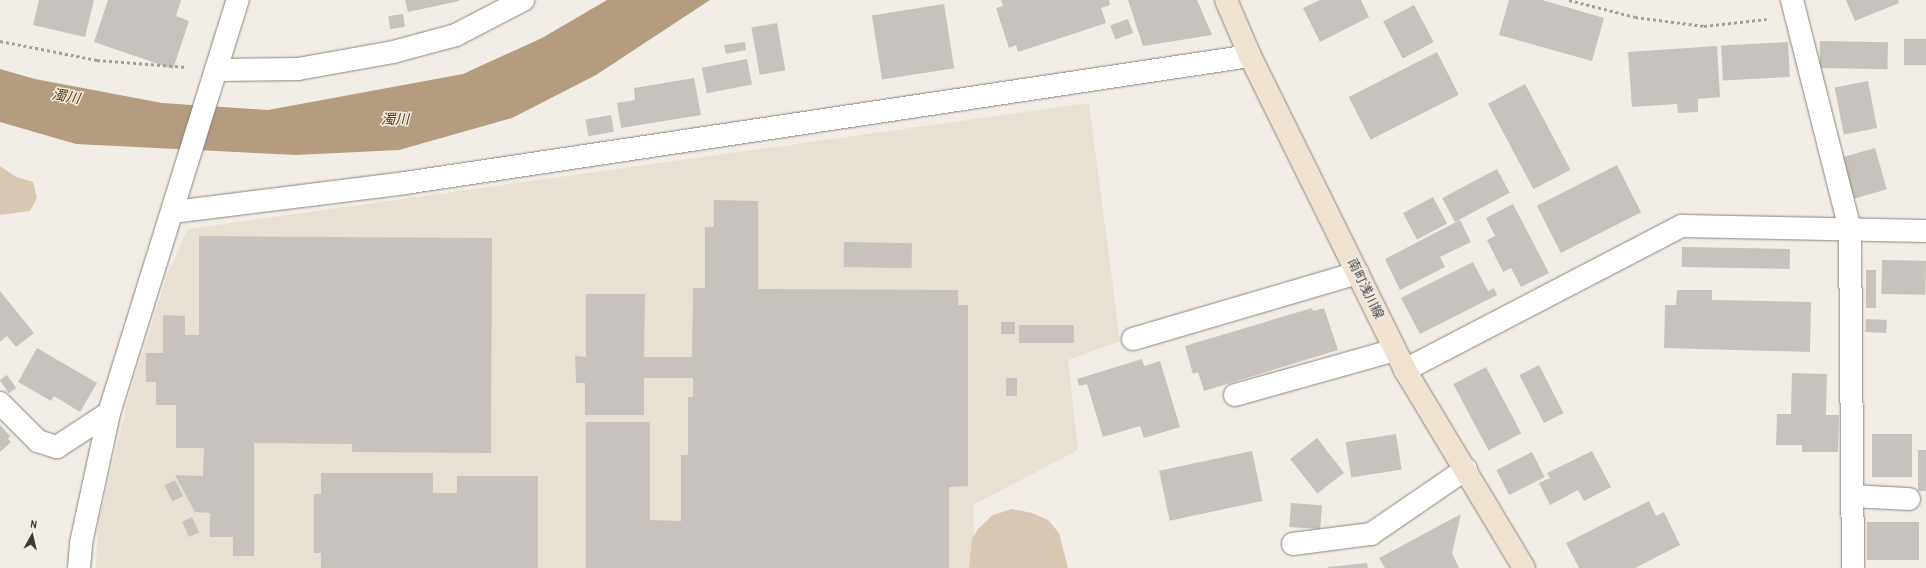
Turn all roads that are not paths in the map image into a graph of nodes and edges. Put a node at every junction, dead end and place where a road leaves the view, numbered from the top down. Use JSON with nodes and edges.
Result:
{"nodes":[{"id":1,"x":238,"y":0,"type":"edge"},
{"id":2,"x":524,"y":0,"type":"edge"},
{"id":3,"x":1226,"y":0,"type":"edge"},
{"id":4,"x":1793,"y":4,"type":"edge"},
{"id":5,"x":1250,"y":56,"type":"junction"},
{"id":6,"x":216,"y":70,"type":"junction"},
{"id":7,"x":173,"y":212,"type":"junction"},
{"id":8,"x":1850,"y":229,"type":"junction"},
{"id":9,"x":1926,"y":231,"type":"edge"},
{"id":10,"x":1357,"y":273,"type":"junction"},
{"id":11,"x":1133,"y":339,"type":"dead end"},
{"id":12,"x":1395,"y":350,"type":"junction"},
{"id":13,"x":1405,"y":370,"type":"junction"},
{"id":14,"x":1235,"y":396,"type":"dead end"},
{"id":15,"x":0,"y":403,"type":"edge"},
{"id":16,"x":109,"y":413,"type":"junction"},
{"id":17,"x":1466,"y":469,"type":"junction"},
{"id":18,"x":1853,"y":496,"type":"junction"},
{"id":19,"x":1909,"y":498,"type":"dead end"},
{"id":20,"x":1293,"y":544,"type":"dead end"},
{"id":21,"x":79,"y":568,"type":"edge"},
{"id":22,"x":1524,"y":568,"type":"edge"},
{"id":23,"x":1853,"y":568,"type":"edge"}],
"edges":[{"from":1,"to":6,"type":"street"},
{"from":2,"to":6,"type":"street"},
{"from":3,"to":5,"type":"street","name":"南町浅川線"},
{"from":4,"to":8,"type":"street"},
{"from":5,"to":7,"type":"street"},
{"from":5,"to":10,"type":"street","name":"南町浅川線"},
{"from":6,"to":7,"type":"street"},
{"from":7,"to":16,"type":"street"},
{"from":8,"to":9,"type":"street"},
{"from":8,"to":13,"type":"street"},
{"from":8,"to":18,"type":"street"},
{"from":10,"to":11,"type":"street"},
{"from":10,"to":12,"type":"street","name":"南町浅川線"},
{"from":12,"to":13,"type":"street","name":"南町浅川線"},
{"from":12,"to":14,"type":"street"},
{"from":13,"to":17,"type":"street","name":"南町浅川線"},
{"from":15,"to":16,"type":"street"},
{"from":16,"to":21,"type":"street"},
{"from":17,"to":20,"type":"street"},
{"from":17,"to":22,"type":"street","name":"南町浅川線"},
{"from":18,"to":19,"type":"street"},
{"from":18,"to":23,"type":"street"}]}
